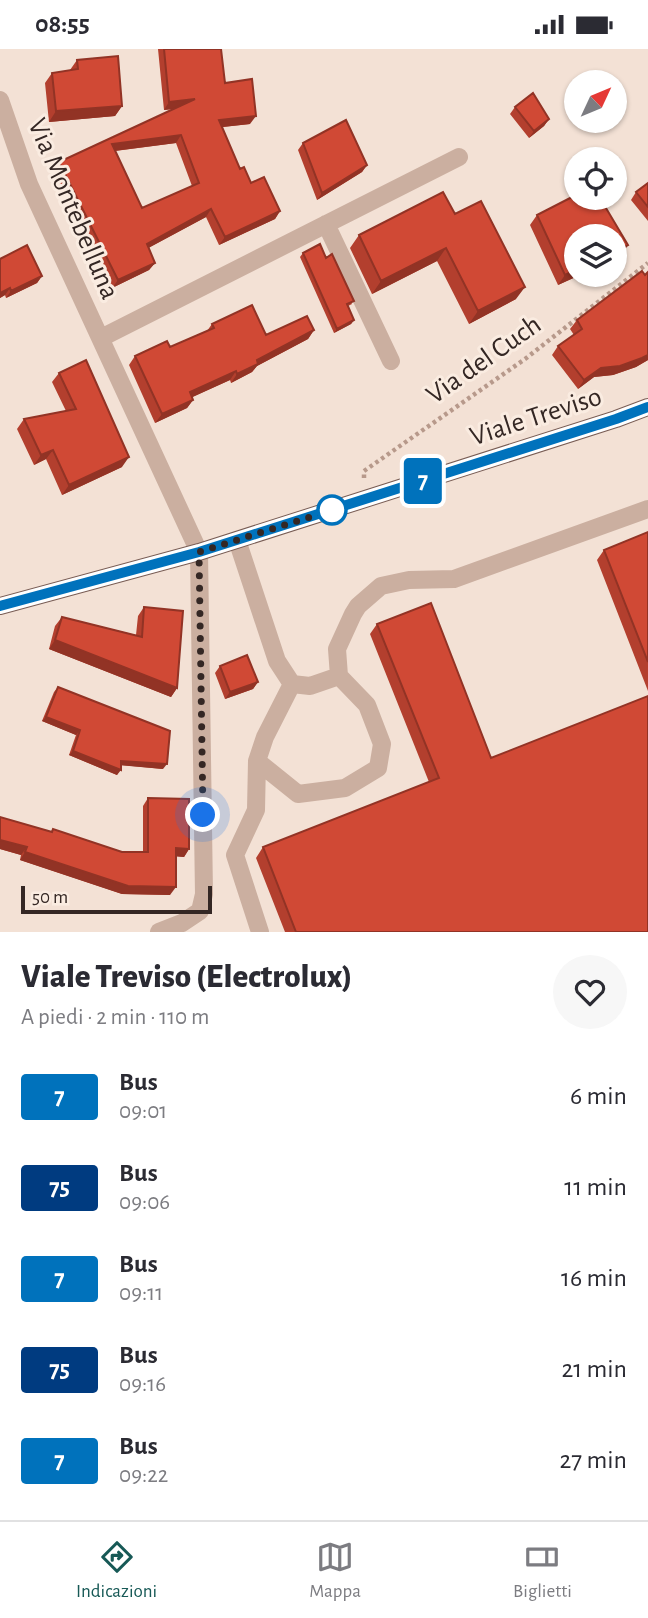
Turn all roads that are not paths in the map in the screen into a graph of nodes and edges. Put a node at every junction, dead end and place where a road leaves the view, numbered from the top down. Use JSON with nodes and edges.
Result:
{"nodes":[{"id":1,"x":0,"y":100,"type":"edge"},
{"id":2,"x":459,"y":157,"type":"dead end"},
{"id":3,"x":326,"y":224,"type":"junction"},
{"id":4,"x":100,"y":338,"type":"junction"},
{"id":5,"x":391,"y":361,"type":"dead end"},
{"id":6,"x":648,"y":407,"type":"edge"},
{"id":7,"x":648,"y":509,"type":"edge"},
{"id":8,"x":237,"y":540,"type":"junction"},
{"id":9,"x":199,"y":552,"type":"junction"},
{"id":10,"x":0,"y":606,"type":"edge"},
{"id":11,"x":339,"y":676,"type":"junction"},
{"id":12,"x":292,"y":684,"type":"junction"},
{"id":13,"x":257,"y":761,"type":"junction"},
{"id":14,"x":159,"y":932,"type":"edge"},
{"id":15,"x":260,"y":932,"type":"edge"}],
"edges":[{"from":1,"to":4,"type":"street","name":"Via Montebelluna"},
{"from":2,"to":3,"type":"street","name":"Via Montebelluna"},
{"from":3,"to":4,"type":"street","name":"Via Montebelluna"},
{"from":3,"to":5,"type":"street"},
{"from":4,"to":9,"type":"street","name":"Via Montebelluna"},
{"from":6,"to":8,"type":"main road","name":"Viale Treviso"},
{"from":7,"to":11,"type":"street"},
{"from":8,"to":9,"type":"main road","name":"Viale Treviso"},
{"from":8,"to":12,"type":"street"},
{"from":9,"to":10,"type":"main road","name":"Viale Treviso"},
{"from":9,"to":14,"type":"street"},
{"from":11,"to":12,"type":"street"},
{"from":11,"to":13,"type":"street"},
{"from":12,"to":13,"type":"street"},
{"from":13,"to":15,"type":"street"}]}
